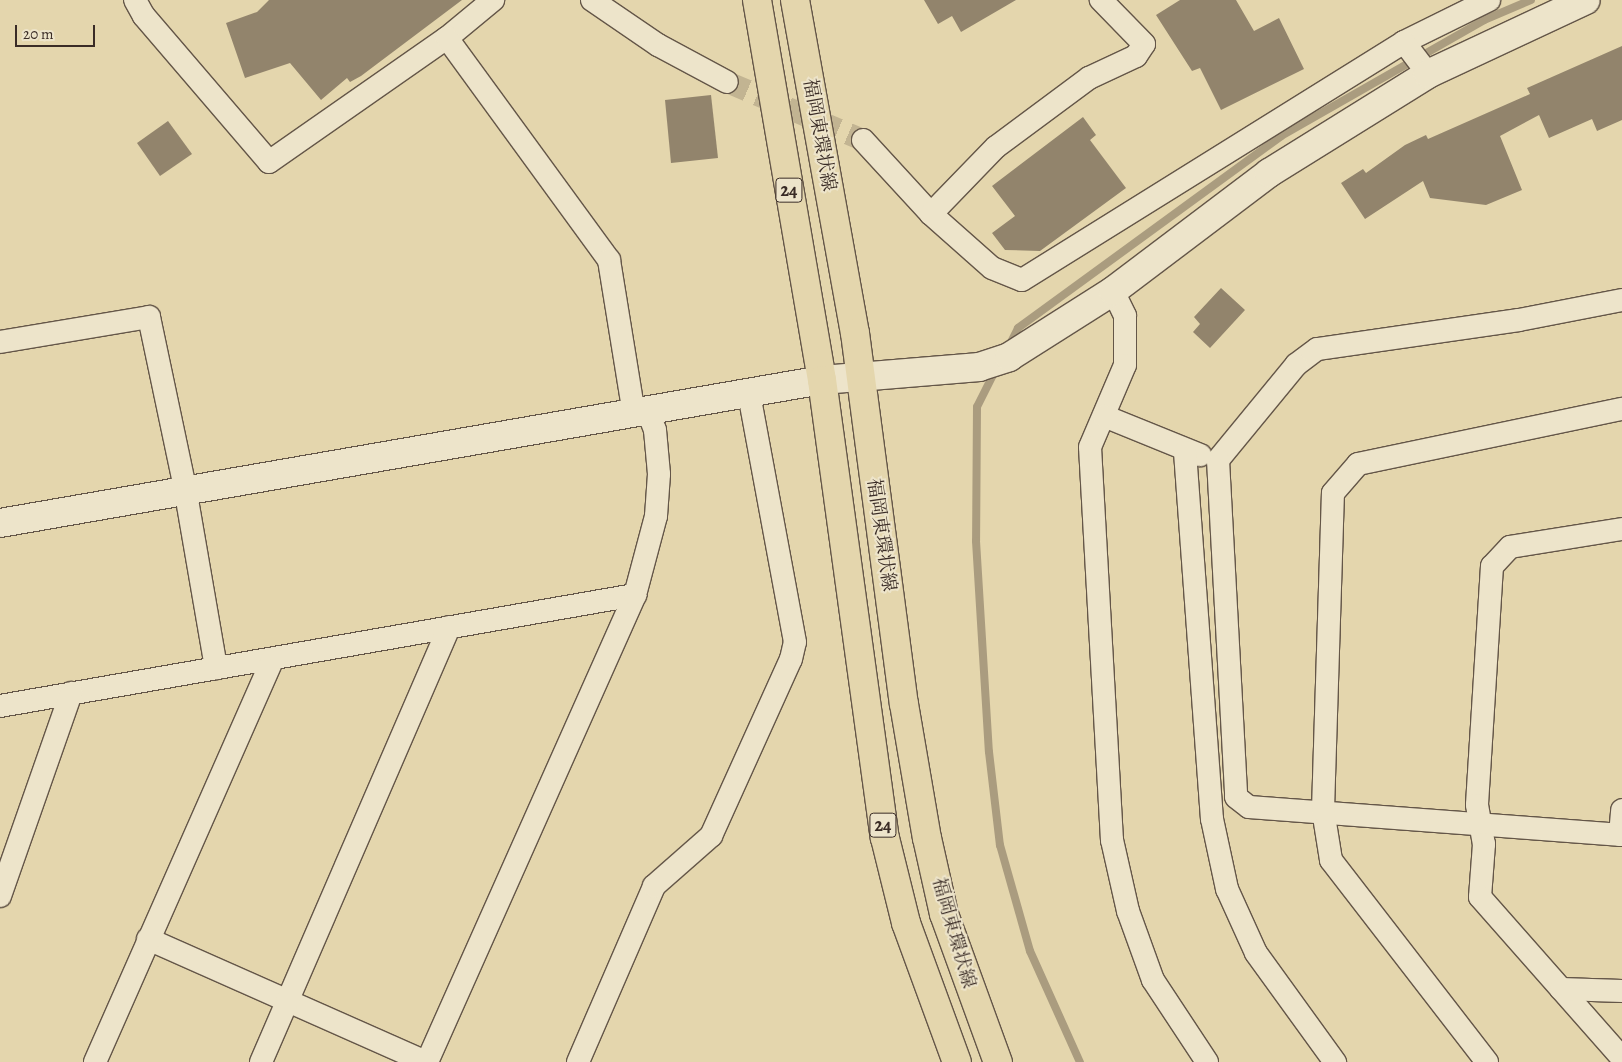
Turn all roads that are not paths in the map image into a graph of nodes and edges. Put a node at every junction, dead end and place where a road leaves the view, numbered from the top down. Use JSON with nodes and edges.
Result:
{"nodes":[{"id":1,"x":135,"y":0,"type":"edge"},
{"id":2,"x":493,"y":0,"type":"edge"},
{"id":3,"x":592,"y":0,"type":"edge"},
{"id":4,"x":758,"y":0,"type":"edge"},
{"id":5,"x":795,"y":0,"type":"edge"},
{"id":6,"x":1488,"y":0,"type":"edge"},
{"id":7,"x":1586,"y":0,"type":"edge"},
{"id":8,"x":1106,"y":2,"type":"edge"},
{"id":9,"x":613,"y":7,"type":"edge"},
{"id":10,"x":447,"y":38,"type":"junction"},
{"id":11,"x":1404,"y":42,"type":"junction"},
{"id":12,"x":1428,"y":74,"type":"junction"},
{"id":13,"x":727,"y":82,"type":"tunnel mouth"},
{"id":14,"x":863,"y":140,"type":"tunnel mouth"},
{"id":15,"x":932,"y":214,"type":"junction"},
{"id":16,"x":1113,"y":291,"type":"junction"},
{"id":17,"x":1622,"y":300,"type":"edge"},
{"id":18,"x":0,"y":342,"type":"edge"},
{"id":19,"x":860,"y":377,"type":"junction"},
{"id":20,"x":822,"y":380,"type":"junction"},
{"id":21,"x":749,"y":394,"type":"junction"},
{"id":22,"x":1622,"y":409,"type":"edge"},
{"id":23,"x":641,"y":414,"type":"junction"},
{"id":24,"x":1104,"y":416,"type":"junction"},
{"id":25,"x":1185,"y":452,"type":"junction"},
{"id":26,"x":1218,"y":460,"type":"junction"},
{"id":27,"x":185,"y":488,"type":"junction"},
{"id":28,"x":0,"y":523,"type":"edge"},
{"id":29,"x":1622,"y":529,"type":"edge"},
{"id":30,"x":635,"y":595,"type":"junction"},
{"id":31,"x":449,"y":628,"type":"junction"},
{"id":32,"x":273,"y":658,"type":"junction"},
{"id":33,"x":216,"y":668,"type":"junction"},
{"id":34,"x":71,"y":693,"type":"junction"},
{"id":35,"x":0,"y":706,"type":"edge"},
{"id":36,"x":1324,"y":810,"type":"junction"},
{"id":37,"x":1622,"y":810,"type":"edge"},
{"id":38,"x":1483,"y":824,"type":"junction"},
{"id":39,"x":1621,"y":835,"type":"edge"},
{"id":40,"x":0,"y":896,"type":"edge"},
{"id":41,"x":148,"y":938,"type":"junction"},
{"id":42,"x":1561,"y":989,"type":"junction"},
{"id":43,"x":1622,"y":991,"type":"edge"},
{"id":44,"x":289,"y":1000,"type":"junction"},
{"id":45,"x":1622,"y":1058,"type":"edge"},
{"id":46,"x":95,"y":1062,"type":"edge"},
{"id":47,"x":261,"y":1062,"type":"edge"},
{"id":48,"x":427,"y":1062,"type":"edge"},
{"id":49,"x":578,"y":1062,"type":"edge"},
{"id":50,"x":958,"y":1062,"type":"edge"},
{"id":51,"x":998,"y":1062,"type":"edge"},
{"id":52,"x":1207,"y":1062,"type":"edge"},
{"id":53,"x":1335,"y":1062,"type":"edge"},
{"id":54,"x":1487,"y":1062,"type":"edge"}],
"edges":[{"from":1,"to":10,"type":"street"},
{"from":2,"to":10,"type":"street"},
{"from":3,"to":9,"type":"street"},
{"from":4,"to":20,"type":"main road","name":"福岡東環状線","number":"24"},
{"from":5,"to":19,"type":"main road","name":"福岡東環状線","number":"24"},
{"from":6,"to":11,"type":"street"},
{"from":7,"to":12,"type":"street"},
{"from":8,"to":15,"type":"street"},
{"from":9,"to":13,"type":"street"},
{"from":10,"to":23,"type":"street"},
{"from":11,"to":12,"type":"street"},
{"from":11,"to":15,"type":"street"},
{"from":12,"to":16,"type":"street"},
{"from":14,"to":15,"type":"street"},
{"from":16,"to":19,"type":"street"},
{"from":16,"to":24,"type":"street"},
{"from":17,"to":26,"type":"street"},
{"from":18,"to":27,"type":"street"},
{"from":19,"to":20,"type":"street"},
{"from":19,"to":51,"type":"main road","name":"福岡東環状線","number":"24"},
{"from":20,"to":21,"type":"street"},
{"from":20,"to":50,"type":"main road","name":"福岡東環状線","number":"24"},
{"from":21,"to":23,"type":"street"},
{"from":21,"to":49,"type":"street"},
{"from":22,"to":36,"type":"street"},
{"from":23,"to":27,"type":"street"},
{"from":23,"to":30,"type":"street"},
{"from":24,"to":25,"type":"street"},
{"from":24,"to":52,"type":"street"},
{"from":25,"to":26,"type":"street"},
{"from":25,"to":53,"type":"street"},
{"from":26,"to":36,"type":"street"},
{"from":27,"to":28,"type":"street"},
{"from":27,"to":33,"type":"street"},
{"from":29,"to":38,"type":"street"},
{"from":30,"to":31,"type":"street"},
{"from":30,"to":48,"type":"street"},
{"from":31,"to":32,"type":"street"},
{"from":31,"to":44,"type":"street"},
{"from":32,"to":33,"type":"street"},
{"from":32,"to":41,"type":"street"},
{"from":33,"to":34,"type":"street"},
{"from":34,"to":35,"type":"street"},
{"from":34,"to":40,"type":"street"},
{"from":36,"to":38,"type":"street"},
{"from":36,"to":54,"type":"street"},
{"from":37,"to":39,"type":"street"},
{"from":38,"to":39,"type":"street"},
{"from":38,"to":42,"type":"street"},
{"from":41,"to":44,"type":"street"},
{"from":41,"to":46,"type":"street"},
{"from":42,"to":43,"type":"street"},
{"from":42,"to":45,"type":"street"},
{"from":44,"to":47,"type":"street"},
{"from":44,"to":48,"type":"street"}]}
